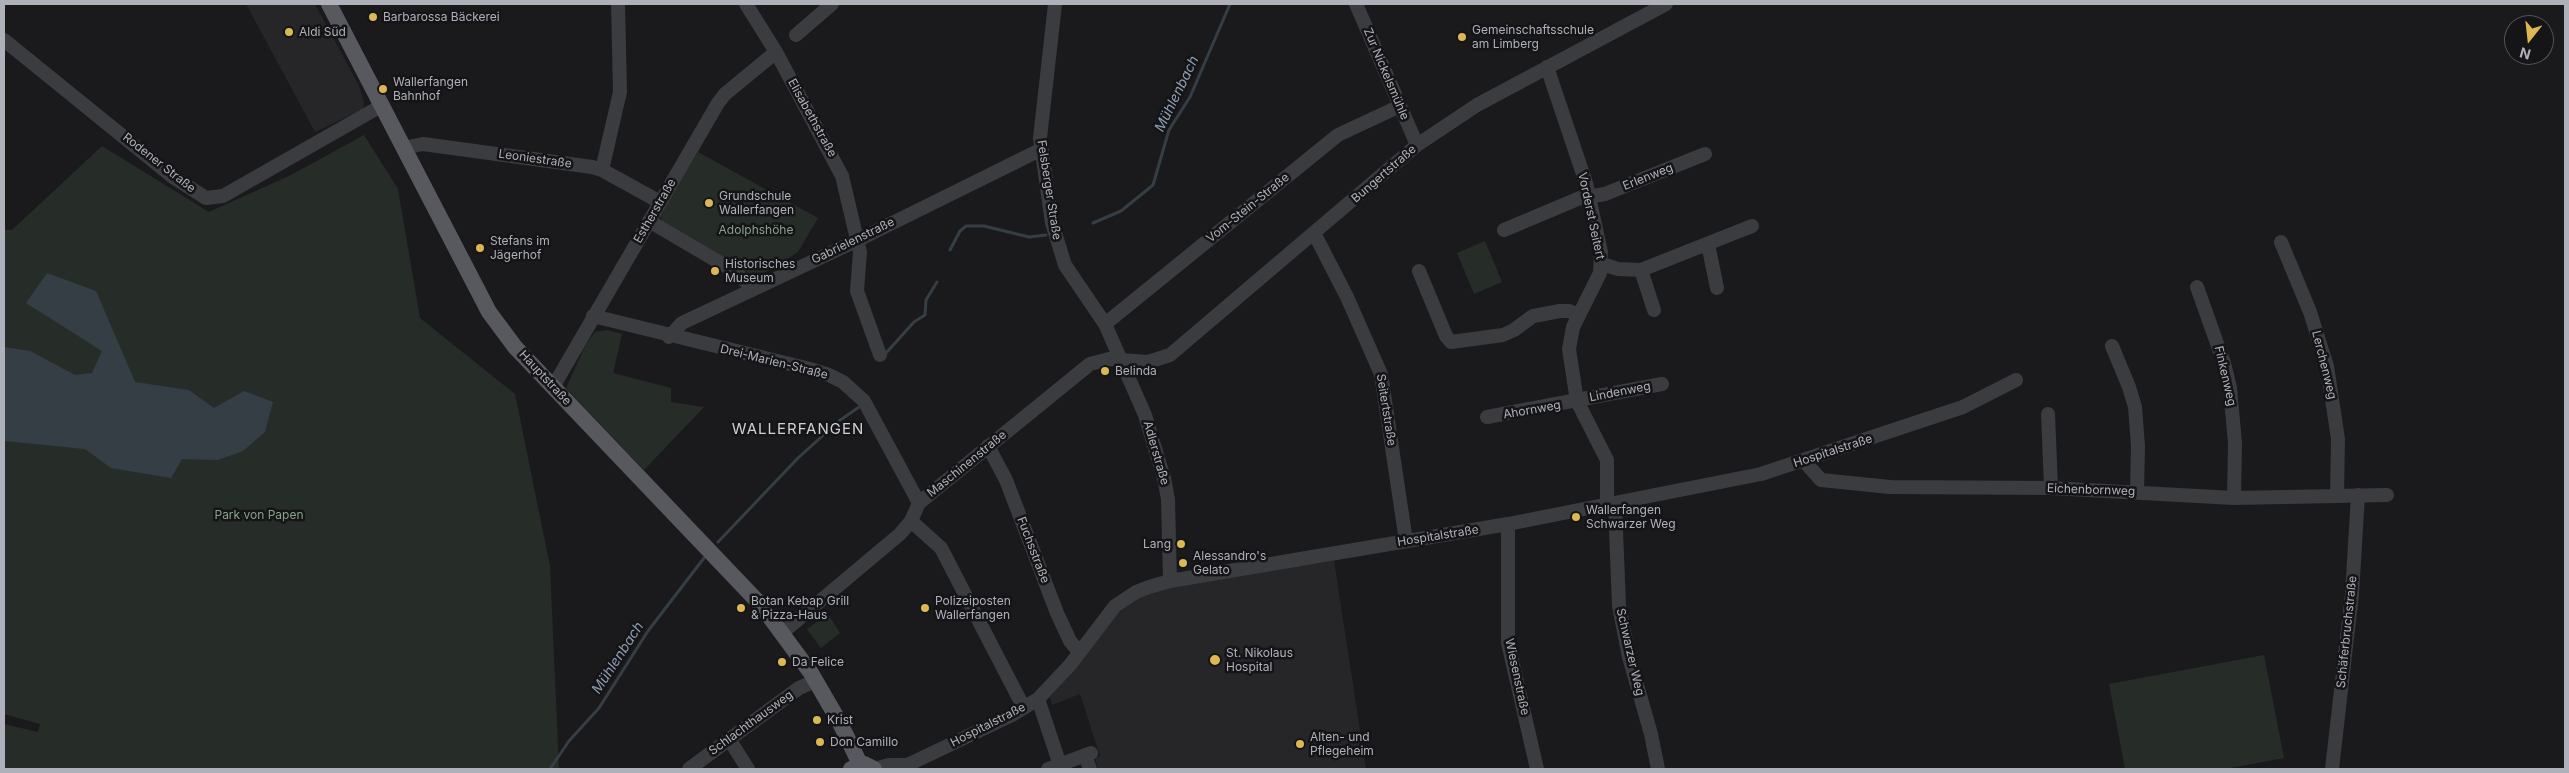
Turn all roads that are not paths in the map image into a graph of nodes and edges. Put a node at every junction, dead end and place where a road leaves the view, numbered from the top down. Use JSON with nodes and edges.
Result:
{"nodes":[{"id":1,"x":618,"y":4,"type":"edge"},
{"id":2,"x":746,"y":4,"type":"edge"},
{"id":3,"x":832,"y":4,"type":"edge"},
{"id":4,"x":1055,"y":4,"type":"edge"},
{"id":5,"x":1356,"y":4,"type":"edge"},
{"id":6,"x":1666,"y":4,"type":"edge"},
{"id":7,"x":332,"y":5,"type":"edge"},
{"id":8,"x":796,"y":35,"type":"dead end"},
{"id":9,"x":4,"y":40,"type":"edge"},
{"id":10,"x":776,"y":52,"type":"junction"},
{"id":11,"x":1547,"y":67,"type":"junction"},
{"id":12,"x":381,"y":106,"type":"junction"},
{"id":13,"x":1400,"y":106,"type":"junction"},
{"id":14,"x":1417,"y":145,"type":"junction"},
{"id":15,"x":403,"y":148,"type":"junction"},
{"id":16,"x":1040,"y":150,"type":"junction"},
{"id":17,"x":1705,"y":154,"type":"dead end"},
{"id":18,"x":602,"y":170,"type":"junction"},
{"id":19,"x":1589,"y":198,"type":"junction"},
{"id":20,"x":660,"y":202,"type":"junction"},
{"id":21,"x":649,"y":221,"type":"junction"},
{"id":22,"x":1752,"y":226,"type":"dead end"},
{"id":23,"x":1504,"y":230,"type":"dead end"},
{"id":24,"x":1314,"y":233,"type":"junction"},
{"id":25,"x":858,"y":240,"type":"junction"},
{"id":26,"x":2281,"y":242,"type":"dead end"},
{"id":27,"x":1708,"y":244,"type":"junction"},
{"id":28,"x":1602,"y":264,"type":"junction"},
{"id":29,"x":1641,"y":270,"type":"junction"},
{"id":30,"x":1419,"y":271,"type":"dead end"},
{"id":31,"x":2197,"y":287,"type":"dead end"},
{"id":32,"x":754,"y":288,"type":"junction"},
{"id":33,"x":1717,"y":288,"type":"dead end"},
{"id":34,"x":1654,"y":310,"type":"dead end"},
{"id":35,"x":1578,"y":315,"type":"junction"},
{"id":36,"x":593,"y":316,"type":"junction"},
{"id":37,"x":1105,"y":324,"type":"junction"},
{"id":38,"x":669,"y":337,"type":"junction"},
{"id":39,"x":2112,"y":346,"type":"dead end"},
{"id":40,"x":880,"y":355,"type":"dead end"},
{"id":41,"x":1122,"y":360,"type":"junction"},
{"id":42,"x":2016,"y":380,"type":"dead end"},
{"id":43,"x":1662,"y":384,"type":"dead end"},
{"id":44,"x":553,"y":386,"type":"junction"},
{"id":45,"x":1577,"y":401,"type":"junction"},
{"id":46,"x":2048,"y":414,"type":"dead end"},
{"id":47,"x":1487,"y":417,"type":"dead end"},
{"id":48,"x":988,"y":446,"type":"junction"},
{"id":49,"x":1804,"y":461,"type":"junction"},
{"id":50,"x":2051,"y":488,"type":"junction"},
{"id":51,"x":2137,"y":492,"type":"junction"},
{"id":52,"x":2387,"y":494,"type":"dead end"},
{"id":53,"x":2337,"y":495,"type":"junction"},
{"id":54,"x":2358,"y":495,"type":"junction"},
{"id":55,"x":2234,"y":498,"type":"junction"},
{"id":56,"x":920,"y":503,"type":"junction"},
{"id":57,"x":1611,"y":504,"type":"junction"},
{"id":58,"x":912,"y":521,"type":"junction"},
{"id":59,"x":1508,"y":524,"type":"junction"},
{"id":60,"x":1406,"y":540,"type":"junction"},
{"id":61,"x":1170,"y":581,"type":"junction"},
{"id":62,"x":782,"y":633,"type":"junction"},
{"id":63,"x":1079,"y":652,"type":"junction"},
{"id":64,"x":815,"y":681,"type":"junction"},
{"id":65,"x":1038,"y":699,"type":"junction"},
{"id":66,"x":1024,"y":708,"type":"junction"},
{"id":67,"x":729,"y":739,"type":"junction"},
{"id":68,"x":902,"y":767,"type":"edge"},
{"id":69,"x":1054,"y":767,"type":"edge"},
{"id":70,"x":2333,"y":767,"type":"edge"},
{"id":71,"x":862,"y":768,"type":"edge"},
{"id":72,"x":689,"y":769,"type":"edge"},
{"id":73,"x":748,"y":769,"type":"edge"},
{"id":74,"x":1090,"y":769,"type":"edge"},
{"id":75,"x":1537,"y":769,"type":"edge"},
{"id":76,"x":1658,"y":769,"type":"edge"}],
"edges":[{"from":1,"to":18,"type":"street"},
{"from":2,"to":10,"type":"street","name":"Elisabethstraße"},
{"from":3,"to":8,"type":"street"},
{"from":4,"to":16,"type":"street","name":"Felsberger Straße"},
{"from":5,"to":13,"type":"street","name":"Zur Nickelsmühle"},
{"from":6,"to":11,"type":"street","name":"Bungertstraße"},
{"from":7,"to":12,"type":"main road","name":"Hauptstraße"},
{"from":9,"to":12,"type":"street","name":"Rodener Straße"},
{"from":10,"to":20,"type":"street","name":"Estherstraße"},
{"from":10,"to":25,"type":"street","name":"Elisabethstraße"},
{"from":11,"to":14,"type":"street","name":"Bungertstraße"},
{"from":11,"to":19,"type":"street","name":"Vorderst Seitert"},
{"from":12,"to":15,"type":"main road","name":"Hauptstraße"},
{"from":13,"to":14,"type":"street","name":"Zur Nickelsmühle"},
{"from":13,"to":37,"type":"street","name":"Vom-Stein-Straße"},
{"from":14,"to":24,"type":"street","name":"Bungertstraße"},
{"from":15,"to":18,"type":"street","name":"Leoniestraße"},
{"from":15,"to":44,"type":"main road","name":"Hauptstraße"},
{"from":16,"to":25,"type":"street","name":"Gabrielenstraße"},
{"from":16,"to":37,"type":"street","name":"Felsberger Straße"},
{"from":17,"to":19,"type":"street","name":"Erlenweg"},
{"from":18,"to":20,"type":"street","name":"Leoniestraße"},
{"from":19,"to":23,"type":"street","name":"Erlenweg"},
{"from":19,"to":28,"type":"street","name":"Vorderst Seitert"},
{"from":20,"to":21,"type":"street","name":"Estherstraße"},
{"from":21,"to":32,"type":"street"},
{"from":21,"to":36,"type":"street","name":"Estherstraße"},
{"from":22,"to":27,"type":"street"},
{"from":24,"to":41,"type":"street","name":"Bungertstraße"},
{"from":24,"to":60,"type":"street","name":"Seitertstraße"},
{"from":25,"to":32,"type":"street","name":"Gabrielenstraße"},
{"from":25,"to":40,"type":"street","name":"Elisabethstraße"},
{"from":26,"to":53,"type":"street","name":"Lerchenweg"},
{"from":27,"to":29,"type":"street"},
{"from":27,"to":33,"type":"street"},
{"from":28,"to":29,"type":"street"},
{"from":28,"to":35,"type":"street","name":"Vorderst Seitert"},
{"from":29,"to":34,"type":"street"},
{"from":30,"to":35,"type":"street"},
{"from":31,"to":55,"type":"street","name":"Finkenweg"},
{"from":32,"to":38,"type":"street","name":"Gabrielenstraße"},
{"from":35,"to":45,"type":"street","name":"Vorderst Seitert"},
{"from":36,"to":38,"type":"street","name":"Drei-Marien-Straße"},
{"from":36,"to":44,"type":"street","name":"Estherstraße"},
{"from":37,"to":41,"type":"street","name":"Felsberger Straße"},
{"from":38,"to":56,"type":"street","name":"Drei-Marien-Straße"},
{"from":39,"to":51,"type":"street"},
{"from":41,"to":48,"type":"street","name":"Maschinenstraße"},
{"from":41,"to":61,"type":"street","name":"Adlerstraße"},
{"from":42,"to":49,"type":"street","name":"Hospitalstraße"},
{"from":43,"to":45,"type":"street","name":"Lindenweg"},
{"from":44,"to":62,"type":"main road","name":"Hauptstraße"},
{"from":45,"to":47,"type":"street","name":"Ahornweg"},
{"from":45,"to":57,"type":"street","name":"Vorderst Seitert"},
{"from":46,"to":50,"type":"street"},
{"from":48,"to":56,"type":"street","name":"Maschinenstraße"},
{"from":48,"to":63,"type":"street","name":"Fuchsstraße"},
{"from":49,"to":50,"type":"street","name":"Eichenbornweg"},
{"from":49,"to":57,"type":"street","name":"Hospitalstraße"},
{"from":50,"to":51,"type":"street","name":"Eichenbornweg"},
{"from":51,"to":55,"type":"street","name":"Eichenbornweg"},
{"from":52,"to":54,"type":"street","name":"Eichenbornweg"},
{"from":53,"to":54,"type":"street","name":"Eichenbornweg"},
{"from":53,"to":55,"type":"street","name":"Eichenbornweg"},
{"from":54,"to":70,"type":"street","name":"Schäferbruchstraße"},
{"from":56,"to":58,"type":"street","name":"Maschinenstraße"},
{"from":57,"to":59,"type":"street","name":"Hospitalstraße"},
{"from":57,"to":76,"type":"street","name":"Schwarzer Weg"},
{"from":58,"to":62,"type":"street","name":"Maschinenstraße"},
{"from":58,"to":66,"type":"street"},
{"from":59,"to":60,"type":"street","name":"Hospitalstraße"},
{"from":59,"to":75,"type":"street","name":"Wiesenstraße"},
{"from":60,"to":61,"type":"street","name":"Hospitalstraße"},
{"from":61,"to":63,"type":"street","name":"Hospitalstraße"},
{"from":62,"to":64,"type":"main road","name":"Hauptstraße"},
{"from":63,"to":65,"type":"street","name":"Hospitalstraße"},
{"from":64,"to":67,"type":"street","name":"Schlachthausweg"},
{"from":64,"to":71,"type":"main road","name":"Hauptstraße"},
{"from":65,"to":66,"type":"street","name":"Hospitalstraße"},
{"from":65,"to":69,"type":"street"},
{"from":66,"to":68,"type":"street","name":"Hospitalstraße"},
{"from":67,"to":72,"type":"street","name":"Schlachthausweg"},
{"from":67,"to":73,"type":"street"},
{"from":68,"to":71,"type":"street","name":"Hospitalstraße"},
{"from":69,"to":74,"type":"street"}]}
